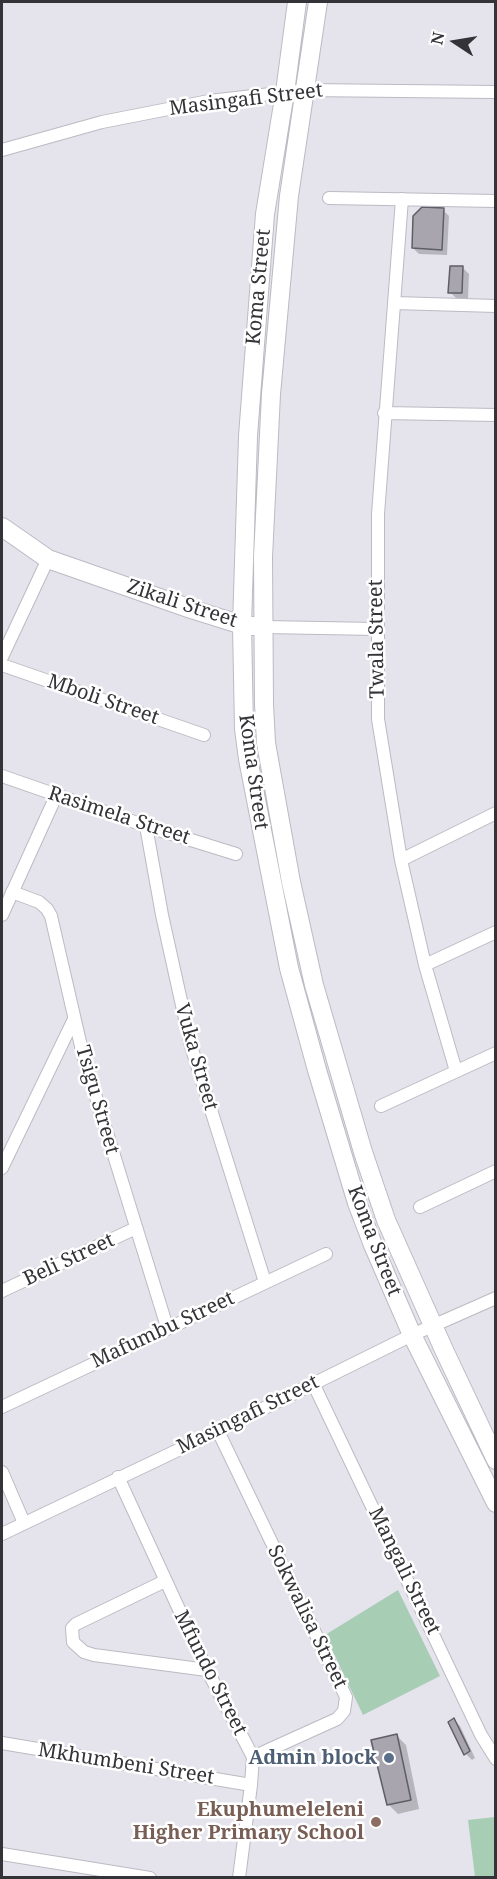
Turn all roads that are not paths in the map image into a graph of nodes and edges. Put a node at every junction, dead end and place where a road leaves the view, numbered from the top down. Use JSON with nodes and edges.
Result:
{"nodes":[{"id":1,"x":297,"y":2,"type":"edge"},
{"id":2,"x":318,"y":2,"type":"edge"},
{"id":3,"x":306,"y":90,"type":"junction"},
{"id":4,"x":285,"y":92,"type":"junction"},
{"id":5,"x":495,"y":92,"type":"edge"},
{"id":6,"x":2,"y":150,"type":"edge"},
{"id":7,"x":329,"y":198,"type":"dead end"},
{"id":8,"x":402,"y":199,"type":"junction"},
{"id":9,"x":495,"y":201,"type":"edge"},
{"id":10,"x":394,"y":303,"type":"junction"},
{"id":11,"x":495,"y":306,"type":"edge"},
{"id":12,"x":384,"y":413,"type":"junction"},
{"id":13,"x":495,"y":415,"type":"edge"},
{"id":14,"x":2,"y":527,"type":"edge"},
{"id":15,"x":48,"y":559,"type":"junction"},
{"id":16,"x":242,"y":625,"type":"junction"},
{"id":17,"x":264,"y":627,"type":"junction"},
{"id":18,"x":377,"y":629,"type":"junction"},
{"id":19,"x":2,"y":657,"type":"edge"},
{"id":20,"x":2,"y":665,"type":"edge"},
{"id":21,"x":204,"y":735,"type":"dead end"},
{"id":22,"x":2,"y":776,"type":"edge"},
{"id":23,"x":56,"y":796,"type":"junction"},
{"id":24,"x":495,"y":813,"type":"edge"},
{"id":25,"x":146,"y":826,"type":"junction"},
{"id":26,"x":236,"y":854,"type":"dead end"},
{"id":27,"x":401,"y":860,"type":"junction"},
{"id":28,"x":12,"y":892,"type":"junction"},
{"id":29,"x":2,"y":915,"type":"edge"},
{"id":30,"x":495,"y":932,"type":"edge"},
{"id":31,"x":425,"y":965,"type":"junction"},
{"id":32,"x":74,"y":1019,"type":"junction"},
{"id":33,"x":495,"y":1053,"type":"edge"},
{"id":34,"x":456,"y":1071,"type":"junction"},
{"id":35,"x":381,"y":1106,"type":"dead end"},
{"id":36,"x":2,"y":1168,"type":"edge"},
{"id":37,"x":495,"y":1171,"type":"edge"},
{"id":38,"x":420,"y":1207,"type":"dead end"},
{"id":39,"x":136,"y":1228,"type":"junction"},
{"id":40,"x":326,"y":1254,"type":"dead end"},
{"id":41,"x":265,"y":1282,"type":"junction"},
{"id":42,"x":2,"y":1291,"type":"edge"},
{"id":43,"x":495,"y":1298,"type":"edge"},
{"id":44,"x":433,"y":1326,"type":"junction"},
{"id":45,"x":167,"y":1327,"type":"junction"},
{"id":46,"x":412,"y":1335,"type":"junction"},
{"id":47,"x":313,"y":1383,"type":"junction"},
{"id":48,"x":2,"y":1407,"type":"edge"},
{"id":49,"x":218,"y":1431,"type":"junction"},
{"id":50,"x":495,"y":1460,"type":"edge"},
{"id":51,"x":2,"y":1472,"type":"edge"},
{"id":52,"x":118,"y":1477,"type":"junction"},
{"id":53,"x":495,"y":1503,"type":"edge"},
{"id":54,"x":24,"y":1523,"type":"junction"},
{"id":55,"x":2,"y":1534,"type":"edge"},
{"id":56,"x":165,"y":1581,"type":"junction"},
{"id":57,"x":207,"y":1670,"type":"junction"},
{"id":58,"x":2,"y":1743,"type":"edge"},
{"id":59,"x":253,"y":1757,"type":"junction"},
{"id":60,"x":495,"y":1759,"type":"edge"},
{"id":61,"x":251,"y":1785,"type":"junction"},
{"id":62,"x":2,"y":1854,"type":"edge"},
{"id":63,"x":150,"y":1878,"type":"edge"},
{"id":64,"x":239,"y":1878,"type":"edge"}],
"edges":[{"from":1,"to":4,"type":"main road","name":"Koma Street"},
{"from":2,"to":3,"type":"main road","name":"Koma Street"},
{"from":3,"to":4,"type":"street","name":"Masingafi Street"},
{"from":3,"to":5,"type":"street","name":"Masingafi Street"},
{"from":3,"to":17,"type":"main road","name":"Koma Street"},
{"from":4,"to":6,"type":"street","name":"Masingafi Street"},
{"from":4,"to":16,"type":"main road","name":"Koma Street"},
{"from":7,"to":8,"type":"street"},
{"from":8,"to":9,"type":"street"},
{"from":8,"to":10,"type":"street","name":"Twala Street"},
{"from":10,"to":11,"type":"street"},
{"from":10,"to":12,"type":"street","name":"Twala Street"},
{"from":12,"to":13,"type":"street"},
{"from":12,"to":18,"type":"street","name":"Twala Street"},
{"from":14,"to":15,"type":"main road","name":"Zikali Street"},
{"from":15,"to":16,"type":"main road","name":"Zikali Street"},
{"from":15,"to":19,"type":"street"},
{"from":16,"to":17,"type":"main road","name":"Zikali Street"},
{"from":16,"to":46,"type":"main road","name":"Koma Street"},
{"from":17,"to":18,"type":"street","name":"Zikali Street"},
{"from":17,"to":44,"type":"main road","name":"Koma Street"},
{"from":18,"to":27,"type":"street","name":"Twala Street"},
{"from":20,"to":21,"type":"street","name":"Mboli Street"},
{"from":22,"to":23,"type":"street","name":"Rasimela Street"},
{"from":23,"to":25,"type":"street","name":"Rasimela Street"},
{"from":23,"to":28,"type":"street"},
{"from":24,"to":27,"type":"street"},
{"from":25,"to":26,"type":"street","name":"Rasimela Street"},
{"from":25,"to":41,"type":"street","name":"Vuka Street"},
{"from":27,"to":31,"type":"street","name":"Twala Street"},
{"from":28,"to":29,"type":"street"},
{"from":28,"to":32,"type":"street","name":"Tsigu Street"},
{"from":30,"to":31,"type":"street"},
{"from":31,"to":34,"type":"street","name":"Twala Street"},
{"from":32,"to":36,"type":"street"},
{"from":32,"to":39,"type":"street","name":"Tsigu Street"},
{"from":33,"to":34,"type":"street"},
{"from":34,"to":35,"type":"street"},
{"from":37,"to":38,"type":"street"},
{"from":39,"to":42,"type":"street","name":"Beli Street"},
{"from":39,"to":45,"type":"street","name":"Tsigu Street"},
{"from":40,"to":41,"type":"street","name":"Mafumbu Street"},
{"from":41,"to":45,"type":"street","name":"Mafumbu Street"},
{"from":43,"to":44,"type":"street","name":"Masingafi Street"},
{"from":44,"to":46,"type":"street","name":"Masingafi Street"},
{"from":44,"to":50,"type":"main road","name":"Koma Street"},
{"from":45,"to":48,"type":"street","name":"Mafumbu Street"},
{"from":46,"to":47,"type":"street","name":"Masingafi Street"},
{"from":46,"to":53,"type":"main road","name":"Koma Street"},
{"from":47,"to":49,"type":"street","name":"Masingafi Street"},
{"from":47,"to":60,"type":"street","name":"Mangali Street"},
{"from":49,"to":52,"type":"street","name":"Masingafi Street"},
{"from":49,"to":59,"type":"street","name":"Sokwalisa Street"},
{"from":51,"to":54,"type":"street"},
{"from":52,"to":54,"type":"street","name":"Masingafi Street"},
{"from":52,"to":56,"type":"street","name":"Mfundo Street"},
{"from":54,"to":55,"type":"street","name":"Masingafi Street"},
{"from":56,"to":57,"type":"street","name":"Mfundo Street"},
{"from":56,"to":57,"type":"street"},
{"from":57,"to":59,"type":"street","name":"Mfundo Street"},
{"from":58,"to":61,"type":"street","name":"Mkhumbeni Street"},
{"from":59,"to":61,"type":"street","name":"Mfundo Street"},
{"from":61,"to":64,"type":"street","name":"Mfundo Street"},
{"from":62,"to":63,"type":"street"}]}
